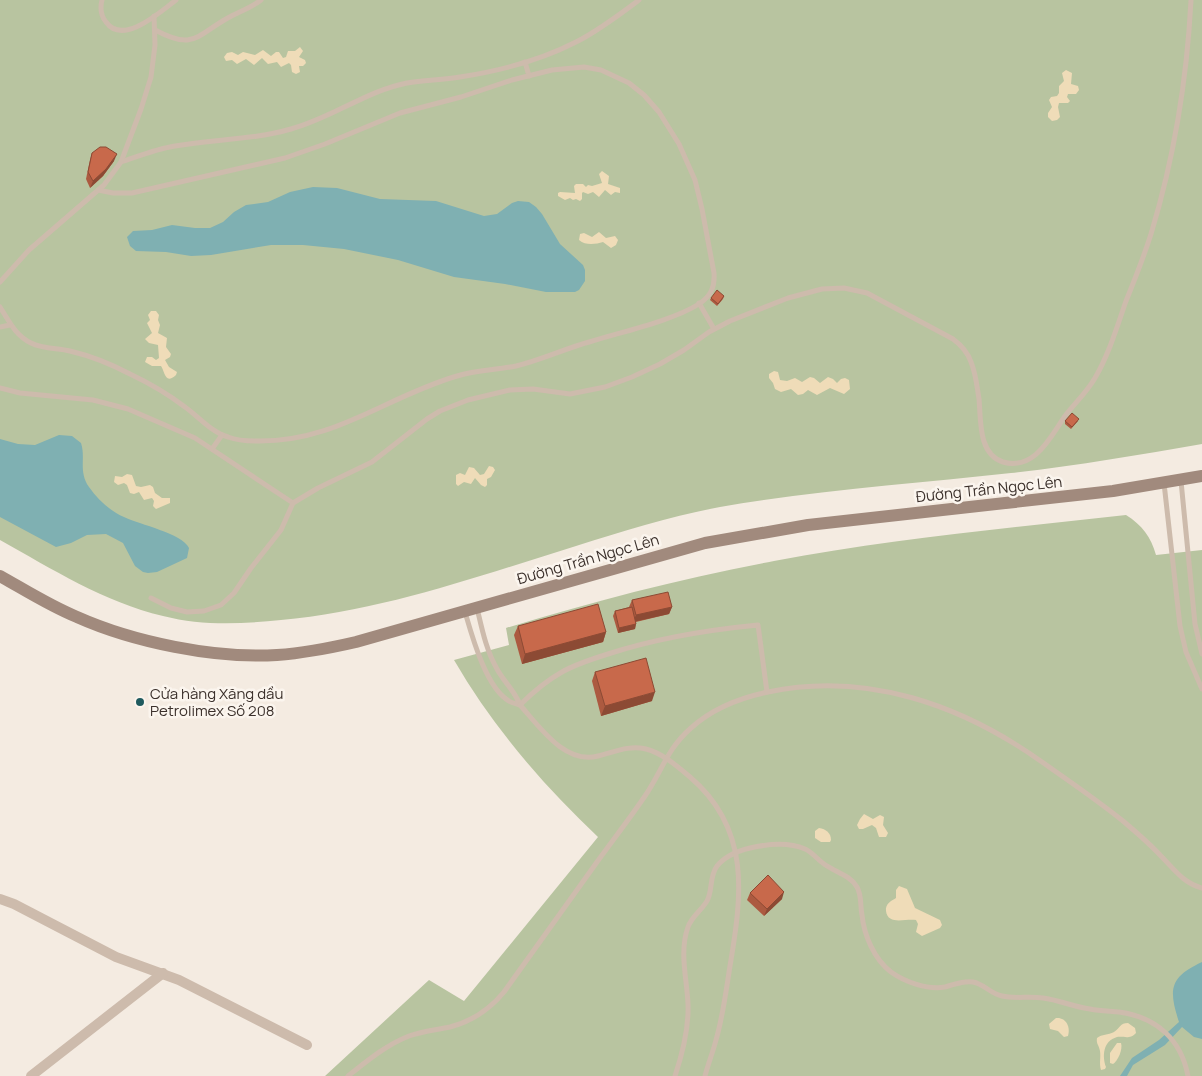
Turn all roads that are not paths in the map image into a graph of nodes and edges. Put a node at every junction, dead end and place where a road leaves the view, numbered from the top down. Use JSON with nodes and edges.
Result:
{"nodes":[{"id":1,"x":102,"y":0,"type":"edge"},
{"id":2,"x":176,"y":0,"type":"edge"},
{"id":3,"x":261,"y":0,"type":"edge"},
{"id":4,"x":638,"y":0,"type":"edge"},
{"id":5,"x":1191,"y":0,"type":"edge"},
{"id":6,"x":154,"y":16,"type":"junction"},
{"id":7,"x":155,"y":30,"type":"junction"},
{"id":8,"x":525,"y":62,"type":"junction"},
{"id":9,"x":529,"y":76,"type":"junction"},
{"id":10,"x":120,"y":162,"type":"junction"},
{"id":11,"x":98,"y":190,"type":"junction"},
{"id":12,"x":0,"y":282,"type":"edge"},
{"id":13,"x":699,"y":304,"type":"junction"},
{"id":14,"x":0,"y":307,"type":"edge"},
{"id":15,"x":10,"y":325,"type":"junction"},
{"id":16,"x":0,"y":327,"type":"edge"},
{"id":17,"x":714,"y":330,"type":"junction"},
{"id":18,"x":0,"y":388,"type":"edge"},
{"id":19,"x":222,"y":435,"type":"junction"},
{"id":20,"x":212,"y":449,"type":"junction"},
{"id":21,"x":1202,"y":476,"type":"edge"},
{"id":22,"x":1181,"y":480,"type":"junction"},
{"id":23,"x":1164,"y":483,"type":"junction"},
{"id":24,"x":293,"y":503,"type":"junction"},
{"id":25,"x":0,"y":576,"type":"edge"},
{"id":26,"x":151,"y":598,"type":"dead end"},
{"id":27,"x":471,"y":610,"type":"junction"},
{"id":28,"x":1202,"y":654,"type":"edge"},
{"id":29,"x":1202,"y":689,"type":"edge"},
{"id":30,"x":767,"y":692,"type":"junction"},
{"id":31,"x":520,"y":705,"type":"junction"},
{"id":32,"x":665,"y":758,"type":"junction"},
{"id":33,"x":736,"y":853,"type":"junction"},
{"id":34,"x":1202,"y":888,"type":"edge"},
{"id":35,"x":0,"y":899,"type":"edge"},
{"id":36,"x":163,"y":974,"type":"junction"},
{"id":37,"x":307,"y":1045,"type":"dead end"},
{"id":38,"x":31,"y":1076,"type":"edge"},
{"id":39,"x":348,"y":1076,"type":"edge"},
{"id":40,"x":675,"y":1076,"type":"edge"},
{"id":41,"x":705,"y":1076,"type":"edge"},
{"id":42,"x":1188,"y":1076,"type":"edge"}],
"edges":[{"from":1,"to":6,"type":"lane"},
{"from":2,"to":6,"type":"lane"},
{"from":3,"to":7,"type":"lane"},
{"from":4,"to":8,"type":"lane"},
{"from":5,"to":17,"type":"lane"},
{"from":6,"to":7,"type":"lane"},
{"from":7,"to":10,"type":"lane"},
{"from":8,"to":9,"type":"lane"},
{"from":8,"to":10,"type":"lane"},
{"from":9,"to":11,"type":"lane"},
{"from":9,"to":13,"type":"lane"},
{"from":10,"to":11,"type":"lane"},
{"from":11,"to":12,"type":"lane"},
{"from":13,"to":17,"type":"lane"},
{"from":13,"to":19,"type":"lane"},
{"from":14,"to":15,"type":"lane"},
{"from":15,"to":16,"type":"lane"},
{"from":15,"to":19,"type":"lane"},
{"from":17,"to":24,"type":"lane"},
{"from":18,"to":20,"type":"lane"},
{"from":19,"to":20,"type":"lane"},
{"from":20,"to":24,"type":"lane"},
{"from":21,"to":22,"type":"street","name":"Đường Trần Ngọc Lên"},
{"from":22,"to":23,"type":"street","name":"Đường Trần Ngọc Lên"},
{"from":22,"to":28,"type":"lane"},
{"from":23,"to":27,"type":"street","name":"Đường Trần Ngọc Lên"},
{"from":23,"to":29,"type":"lane"},
{"from":24,"to":26,"type":"lane"},
{"from":25,"to":27,"type":"street","name":"Đường Trần Ngọc Lên"},
{"from":27,"to":31,"type":"lane"},
{"from":27,"to":31,"type":"lane"},
{"from":30,"to":31,"type":"lane"},
{"from":30,"to":32,"type":"lane"},
{"from":30,"to":34,"type":"lane"},
{"from":31,"to":32,"type":"lane"},
{"from":32,"to":33,"type":"lane"},
{"from":32,"to":39,"type":"lane"},
{"from":33,"to":40,"type":"lane"},
{"from":33,"to":41,"type":"lane"},
{"from":33,"to":42,"type":"lane"},
{"from":35,"to":36,"type":"street"},
{"from":36,"to":37,"type":"street"},
{"from":36,"to":38,"type":"street"}]}
